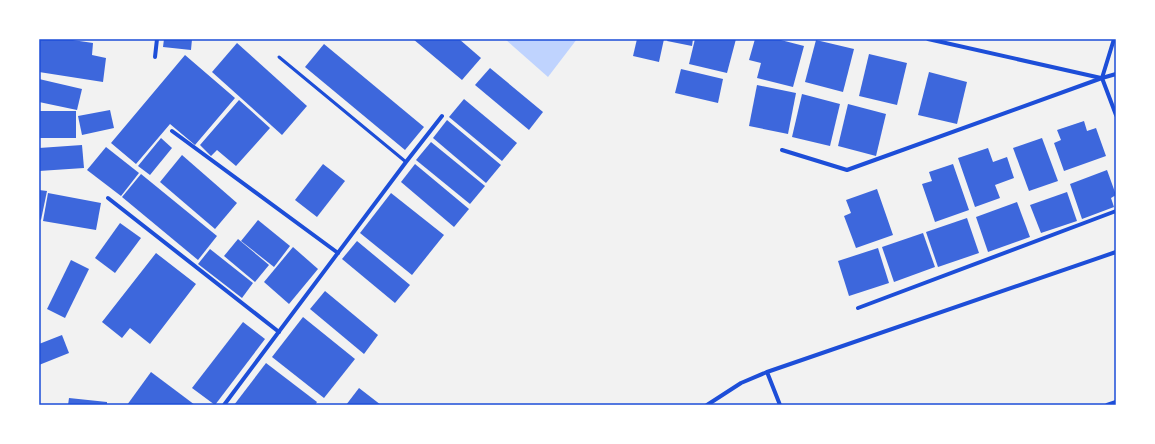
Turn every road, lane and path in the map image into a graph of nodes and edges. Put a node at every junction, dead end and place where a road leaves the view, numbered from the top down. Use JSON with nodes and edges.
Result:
{"nodes":[{"id":1,"x":157,"y":39,"type":"edge"},
{"id":2,"x":928,"y":39,"type":"edge"},
{"id":3,"x":1114,"y":39,"type":"edge"},
{"id":4,"x":156,"y":57,"type":"dead end"},
{"id":5,"x":279,"y":57,"type":"dead end"},
{"id":6,"x":1116,"y":74,"type":"edge"},
{"id":7,"x":1102,"y":78,"type":"junction"},
{"id":8,"x":1116,"y":115,"type":"edge"},
{"id":9,"x":442,"y":116,"type":"dead end"},
{"id":10,"x":172,"y":131,"type":"dead end"},
{"id":11,"x":782,"y":150,"type":"dead end"},
{"id":12,"x":406,"y":162,"type":"junction"},
{"id":13,"x":108,"y":198,"type":"dead end"},
{"id":14,"x":1116,"y":211,"type":"edge"},
{"id":15,"x":1116,"y":252,"type":"edge"},
{"id":16,"x":338,"y":253,"type":"junction"},
{"id":17,"x":858,"y":308,"type":"dead end"},
{"id":18,"x":279,"y":332,"type":"junction"},
{"id":19,"x":767,"y":372,"type":"junction"},
{"id":20,"x":1116,"y":402,"type":"edge"},
{"id":21,"x":224,"y":405,"type":"edge"},
{"id":22,"x":707,"y":405,"type":"edge"},
{"id":23,"x":780,"y":405,"type":"edge"},
{"id":24,"x":1107,"y":405,"type":"edge"}],
"edges":[{"from":1,"to":4,"type":"street"},
{"from":2,"to":7,"type":"street"},
{"from":3,"to":7,"type":"street"},
{"from":5,"to":12,"type":"lane"},
{"from":6,"to":7,"type":"street"},
{"from":7,"to":8,"type":"street"},
{"from":7,"to":11,"type":"street"},
{"from":9,"to":12,"type":"street"},
{"from":10,"to":16,"type":"street"},
{"from":12,"to":16,"type":"street"},
{"from":13,"to":18,"type":"street"},
{"from":14,"to":17,"type":"street"},
{"from":15,"to":19,"type":"street"},
{"from":16,"to":18,"type":"street"},
{"from":18,"to":21,"type":"street"},
{"from":19,"to":22,"type":"street"},
{"from":19,"to":23,"type":"street"},
{"from":20,"to":24,"type":"street"}]}
